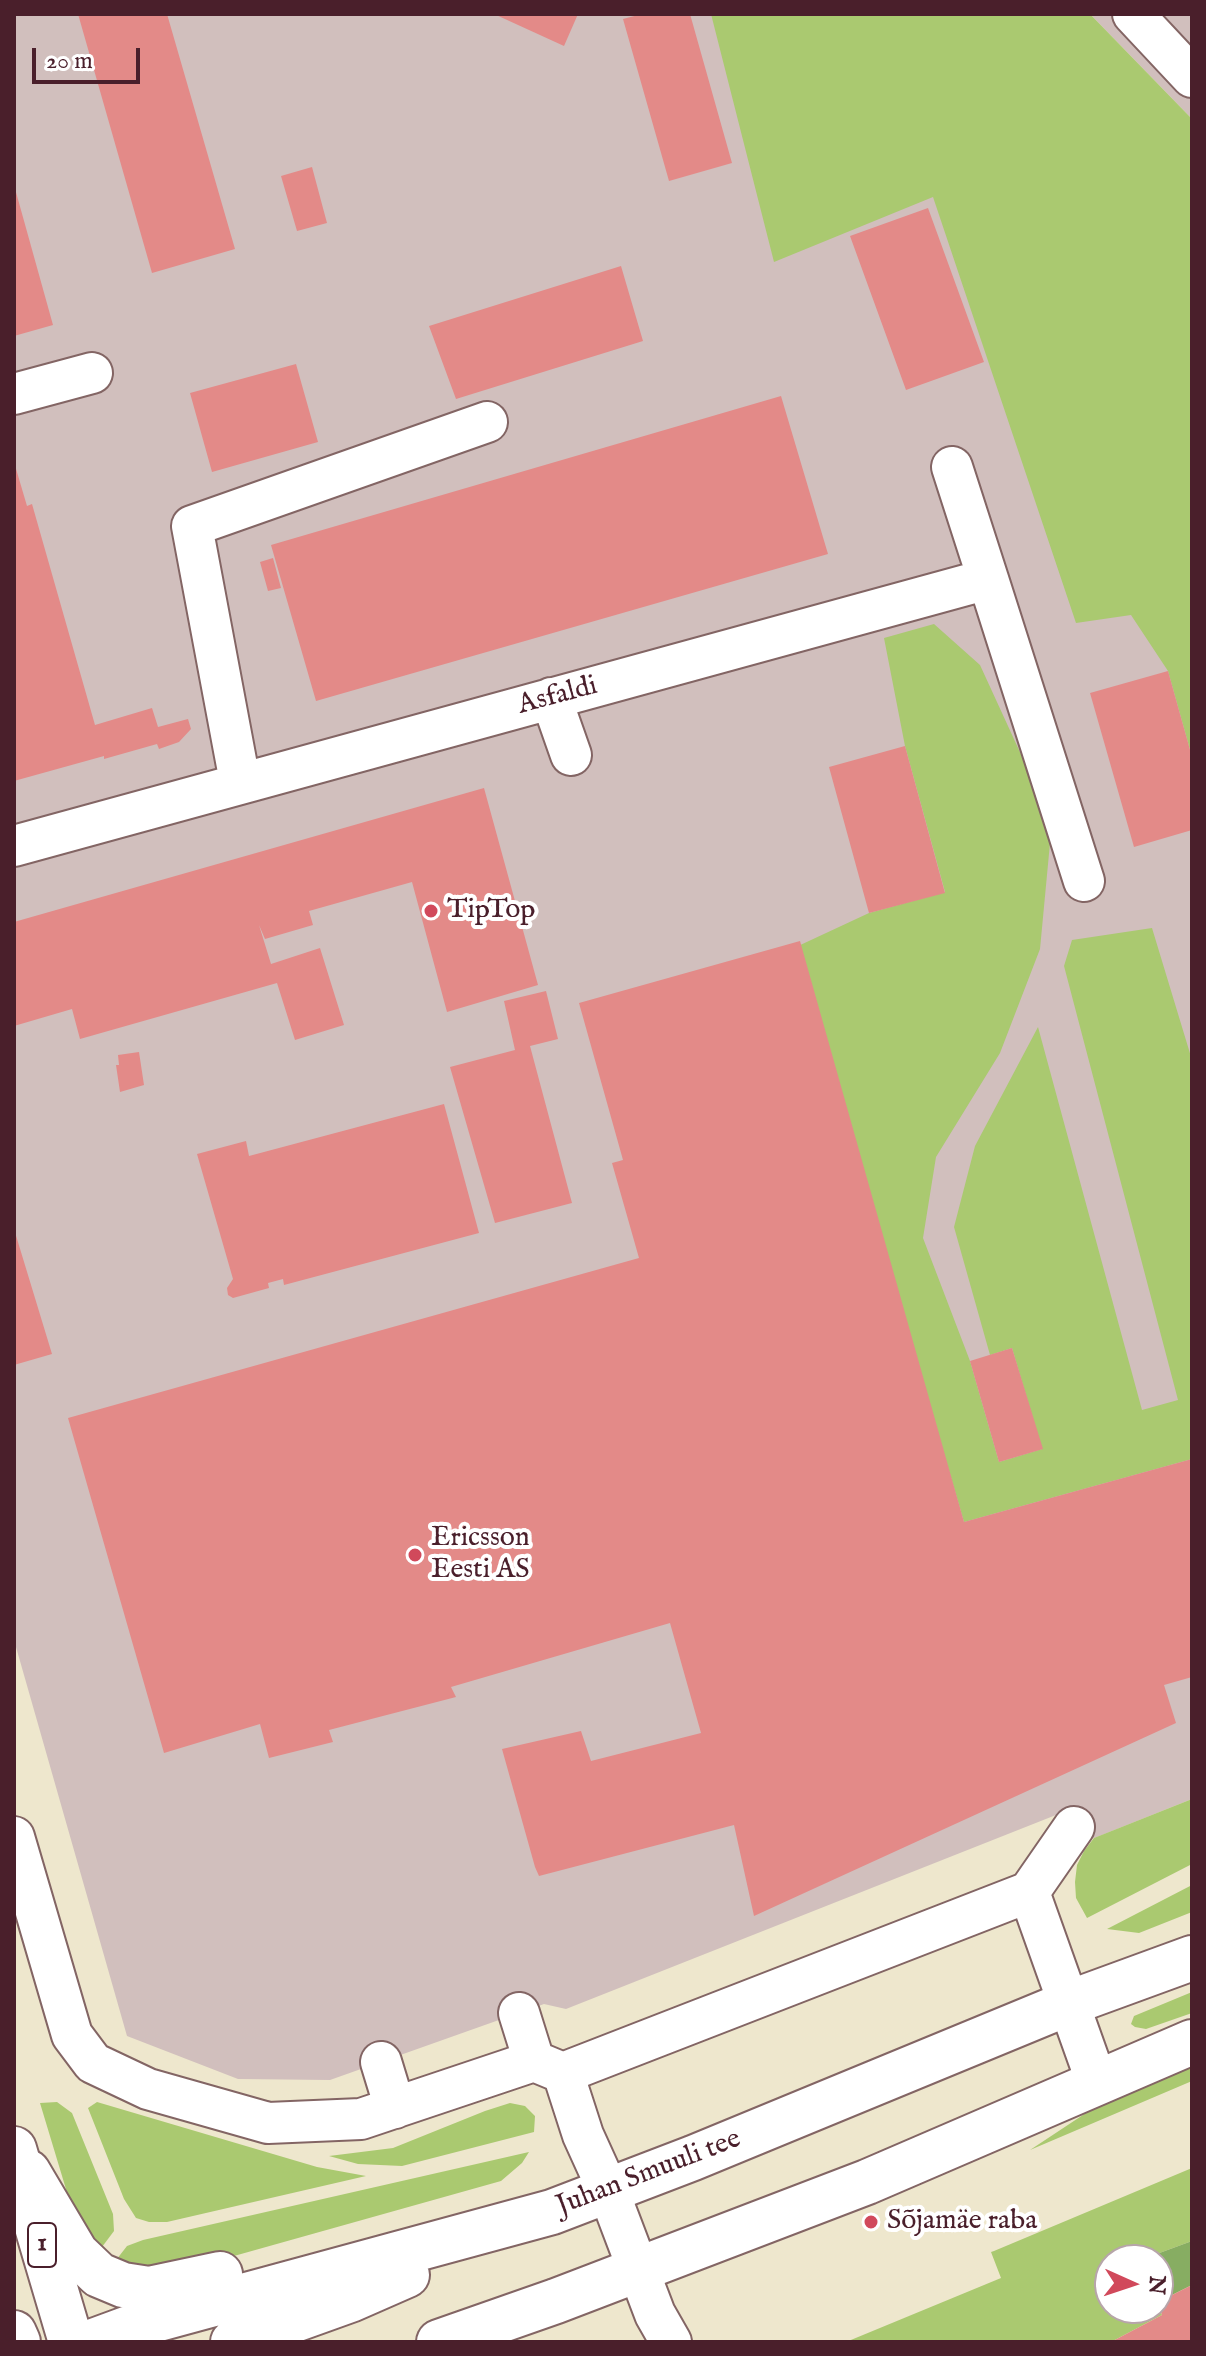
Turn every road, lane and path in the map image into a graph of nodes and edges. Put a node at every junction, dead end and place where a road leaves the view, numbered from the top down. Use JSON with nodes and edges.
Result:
{"nodes":[{"id":1,"x":1133,"y":14,"type":"edge"},
{"id":2,"x":1192,"y":77,"type":"edge"},
{"id":3,"x":92,"y":373,"type":"dead end"},
{"id":4,"x":14,"y":394,"type":"edge"},
{"id":5,"x":487,"y":422,"type":"dead end"},
{"id":6,"x":952,"y":467,"type":"dead end"},
{"id":7,"x":988,"y":579,"type":"junction"},
{"id":8,"x":551,"y":698,"type":"junction"},
{"id":9,"x":571,"y":755,"type":"dead end"},
{"id":10,"x":240,"y":782,"type":"junction"},
{"id":11,"x":14,"y":846,"type":"edge"},
{"id":12,"x":1084,"y":881,"type":"dead end"},
{"id":13,"x":1074,"y":1827,"type":"dead end"},
{"id":14,"x":14,"y":1837,"type":"edge"},
{"id":15,"x":1029,"y":1892,"type":"junction"},
{"id":16,"x":1192,"y":1958,"type":"edge"},
{"id":17,"x":1069,"y":2003,"type":"junction"},
{"id":18,"x":519,"y":2013,"type":"dead end"},
{"id":19,"x":1192,"y":2042,"type":"edge"},
{"id":20,"x":381,"y":2062,"type":"dead end"},
{"id":21,"x":548,"y":2067,"type":"junction"},
{"id":22,"x":1097,"y":2083,"type":"junction"},
{"id":23,"x":395,"y":2108,"type":"junction"},
{"id":24,"x":14,"y":2148,"type":"edge"},
{"id":25,"x":608,"y":2190,"type":"junction"},
{"id":26,"x":552,"y":2212,"type":"junction"},
{"id":27,"x":639,"y":2269,"type":"junction"},
{"id":28,"x":14,"y":2333,"type":"edge"},
{"id":29,"x":18,"y":2342,"type":"edge"},
{"id":30,"x":71,"y":2342,"type":"edge"},
{"id":31,"x":91,"y":2342,"type":"edge"},
{"id":32,"x":233,"y":2342,"type":"edge"},
{"id":33,"x":439,"y":2342,"type":"edge"},
{"id":34,"x":671,"y":2342,"type":"edge"}],
"edges":[{"from":1,"to":2,"type":"lane"},
{"from":3,"to":4,"type":"lane"},
{"from":5,"to":10,"type":"lane"},
{"from":6,"to":7,"type":"lane"},
{"from":7,"to":8,"type":"lane","name":"Asfaldi"},
{"from":7,"to":12,"type":"lane"},
{"from":8,"to":9,"type":"lane"},
{"from":8,"to":10,"type":"lane","name":"Asfaldi"},
{"from":10,"to":11,"type":"lane","name":"Asfaldi"},
{"from":13,"to":15,"type":"lane"},
{"from":14,"to":23,"type":"lane"},
{"from":15,"to":17,"type":"lane"},
{"from":15,"to":21,"type":"lane"},
{"from":16,"to":17,"type":"main road","name":"Juhan Smuuli tee"},
{"from":17,"to":22,"type":"lane"},
{"from":17,"to":25,"type":"main road","name":"Juhan Smuuli tee"},
{"from":18,"to":21,"type":"lane"},
{"from":19,"to":22,"type":"main road"},
{"from":20,"to":23,"type":"lane"},
{"from":21,"to":23,"type":"lane"},
{"from":21,"to":25,"type":"lane"},
{"from":22,"to":27,"type":"main road"},
{"from":24,"to":26,"type":"main road"},
{"from":24,"to":30,"type":"main road","number":"1"},
{"from":25,"to":26,"type":"main road","name":"Juhan Smuuli tee"},
{"from":25,"to":27,"type":"lane"},
{"from":26,"to":31,"type":"main road","name":"Juhan Smuuli tee"},
{"from":26,"to":32,"type":"main road"},
{"from":27,"to":33,"type":"main road"},
{"from":27,"to":34,"type":"lane"},
{"from":28,"to":29,"type":"main road"}]}
